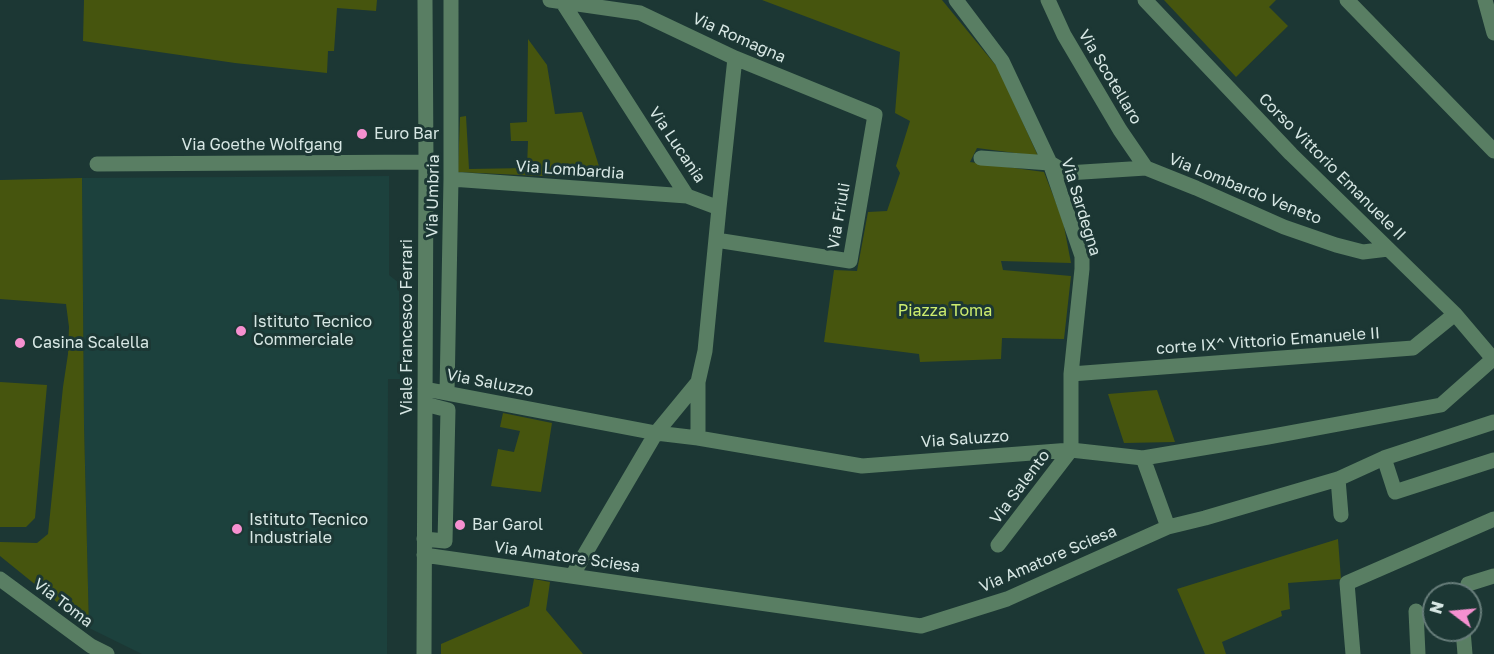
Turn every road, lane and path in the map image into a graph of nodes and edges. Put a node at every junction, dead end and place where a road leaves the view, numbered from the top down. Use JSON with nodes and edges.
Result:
{"nodes":[{"id":1,"x":425,"y":0,"type":"edge"},
{"id":2,"x":451,"y":0,"type":"edge"},
{"id":3,"x":557,"y":0,"type":"edge"},
{"id":4,"x":956,"y":0,"type":"edge"},
{"id":5,"x":1048,"y":0,"type":"edge"},
{"id":6,"x":1145,"y":0,"type":"edge"},
{"id":7,"x":1347,"y":0,"type":"edge"},
{"id":8,"x":1485,"y":0,"type":"edge"},
{"id":9,"x":1494,"y":33,"type":"edge"},
{"id":10,"x":735,"y":58,"type":"junction"},
{"id":11,"x":875,"y":115,"type":"joint"},
{"id":12,"x":1494,"y":151,"type":"edge"},
{"id":13,"x":981,"y":158,"type":"dead end"},
{"id":14,"x":426,"y":162,"type":"junction"},
{"id":15,"x":1050,"y":163,"type":"junction"},
{"id":16,"x":97,"y":164,"type":"dead end"},
{"id":17,"x":1146,"y":168,"type":"junction"},
{"id":18,"x":452,"y":179,"type":"junction"},
{"id":19,"x":687,"y":196,"type":"junction"},
{"id":20,"x":719,"y":208,"type":"junction"},
{"id":21,"x":716,"y":240,"type":"junction"},
{"id":22,"x":1388,"y":249,"type":"junction"},
{"id":23,"x":1455,"y":314,"type":"junction"},
{"id":24,"x":1494,"y":359,"type":"edge"},
{"id":25,"x":1071,"y":374,"type":"junction"},
{"id":26,"x":698,"y":382,"type":"junction"},
{"id":27,"x":447,"y":393,"type":"junction"},
{"id":28,"x":425,"y":396,"type":"junction"},
{"id":29,"x":1494,"y":422,"type":"edge"},
{"id":30,"x":656,"y":433,"type":"junction"},
{"id":31,"x":698,"y":438,"type":"junction"},
{"id":32,"x":1071,"y":450,"type":"junction"},
{"id":33,"x":1143,"y":458,"type":"junction"},
{"id":34,"x":1384,"y":458,"type":"junction"},
{"id":35,"x":1494,"y":460,"type":"edge"},
{"id":36,"x":1338,"y":479,"type":"junction"},
{"id":37,"x":1341,"y":515,"type":"dead end"},
{"id":38,"x":1494,"y":519,"type":"edge"},
{"id":39,"x":1168,"y":527,"type":"junction"},
{"id":40,"x":424,"y":539,"type":"junction"},
{"id":41,"x":998,"y":546,"type":"dead end"},
{"id":42,"x":424,"y":555,"type":"junction"},
{"id":43,"x":572,"y":576,"type":"junction"},
{"id":44,"x":1494,"y":576,"type":"edge"},
{"id":45,"x":0,"y":579,"type":"edge"},
{"id":46,"x":1474,"y":582,"type":"edge"},
{"id":47,"x":1416,"y":611,"type":"dead end"},
{"id":48,"x":107,"y":654,"type":"edge"},
{"id":49,"x":424,"y":654,"type":"edge"},
{"id":50,"x":1353,"y":654,"type":"edge"},
{"id":51,"x":1418,"y":654,"type":"edge"}],
"edges":[{"from":1,"to":14,"type":"street","name":"Viale Francesco Ferrari"},
{"from":2,"to":18,"type":"street","name":"Via Umbria"},
{"from":3,"to":10,"type":"street","name":"Via Romagna"},
{"from":3,"to":19,"type":"street","name":"Via Lucania"},
{"from":4,"to":15,"type":"street","name":"Via Sardegna"},
{"from":5,"to":17,"type":"street","name":"Via Scotellaro"},
{"from":6,"to":22,"type":"street","name":"Corso Vittorio Emanuele II"},
{"from":7,"to":12,"type":"street"},
{"from":8,"to":9,"type":"street"},
{"from":10,"to":11,"type":"street","name":"Via Romagna"},
{"from":10,"to":20,"type":"street"},
{"from":11,"to":21,"type":"street","name":"Via Friuli"},
{"from":13,"to":15,"type":"street","name":"Via Lombardo Veneto"},
{"from":14,"to":16,"type":"street","name":"Via Goethe Wolfgang"},
{"from":14,"to":28,"type":"street","name":"Viale Francesco Ferrari"},
{"from":15,"to":17,"type":"street","name":"Via Lombardo Veneto"},
{"from":15,"to":25,"type":"street","name":"Via Sardegna"},
{"from":17,"to":22,"type":"street","name":"Via Lombardo Veneto"},
{"from":18,"to":19,"type":"street","name":"Via Lombardia"},
{"from":18,"to":27,"type":"street","name":"Via Umbria"},
{"from":19,"to":20,"type":"street","name":"Via Lucania"},
{"from":20,"to":21,"type":"street"},
{"from":21,"to":26,"type":"street"},
{"from":22,"to":23,"type":"street","name":"Corso Vittorio Emanuele II"},
{"from":23,"to":24,"type":"street","name":"Corso Vittorio Emanuele II"},
{"from":23,"to":25,"type":"street","name":"corte IX^ Vittorio Emanuele II"},
{"from":24,"to":33,"type":"street","name":"Via Saluzzo"},
{"from":25,"to":32,"type":"street","name":"Via Sardegna"},
{"from":26,"to":30,"type":"street"},
{"from":26,"to":31,"type":"street"},
{"from":27,"to":28,"type":"street","name":"Via Saluzzo"},
{"from":27,"to":30,"type":"street","name":"Via Saluzzo"},
{"from":28,"to":40,"type":"street","name":"Viale Francesco Ferrari"},
{"from":28,"to":40,"type":"street"},
{"from":29,"to":34,"type":"street","name":"Via Amatore Sciesa"},
{"from":30,"to":31,"type":"street","name":"Via Saluzzo"},
{"from":30,"to":43,"type":"street"},
{"from":31,"to":32,"type":"street","name":"Via Saluzzo"},
{"from":32,"to":33,"type":"street","name":"Via Saluzzo"},
{"from":32,"to":41,"type":"street","name":"Via Salento"},
{"from":33,"to":39,"type":"street"},
{"from":34,"to":35,"type":"street"},
{"from":34,"to":36,"type":"street","name":"Via Amatore Sciesa"},
{"from":36,"to":37,"type":"street"},
{"from":36,"to":39,"type":"street","name":"Via Amatore Sciesa"},
{"from":38,"to":50,"type":"street"},
{"from":39,"to":43,"type":"street","name":"Via Amatore Sciesa"},
{"from":40,"to":42,"type":"street","name":"Viale Francesco Ferrari"},
{"from":42,"to":43,"type":"street","name":"Via Amatore Sciesa"},
{"from":42,"to":49,"type":"street","name":"Viale Francesco Ferrari"},
{"from":44,"to":46,"type":"street"},
{"from":45,"to":48,"type":"street","name":"Via Toma"},
{"from":47,"to":51,"type":"street"}]}
